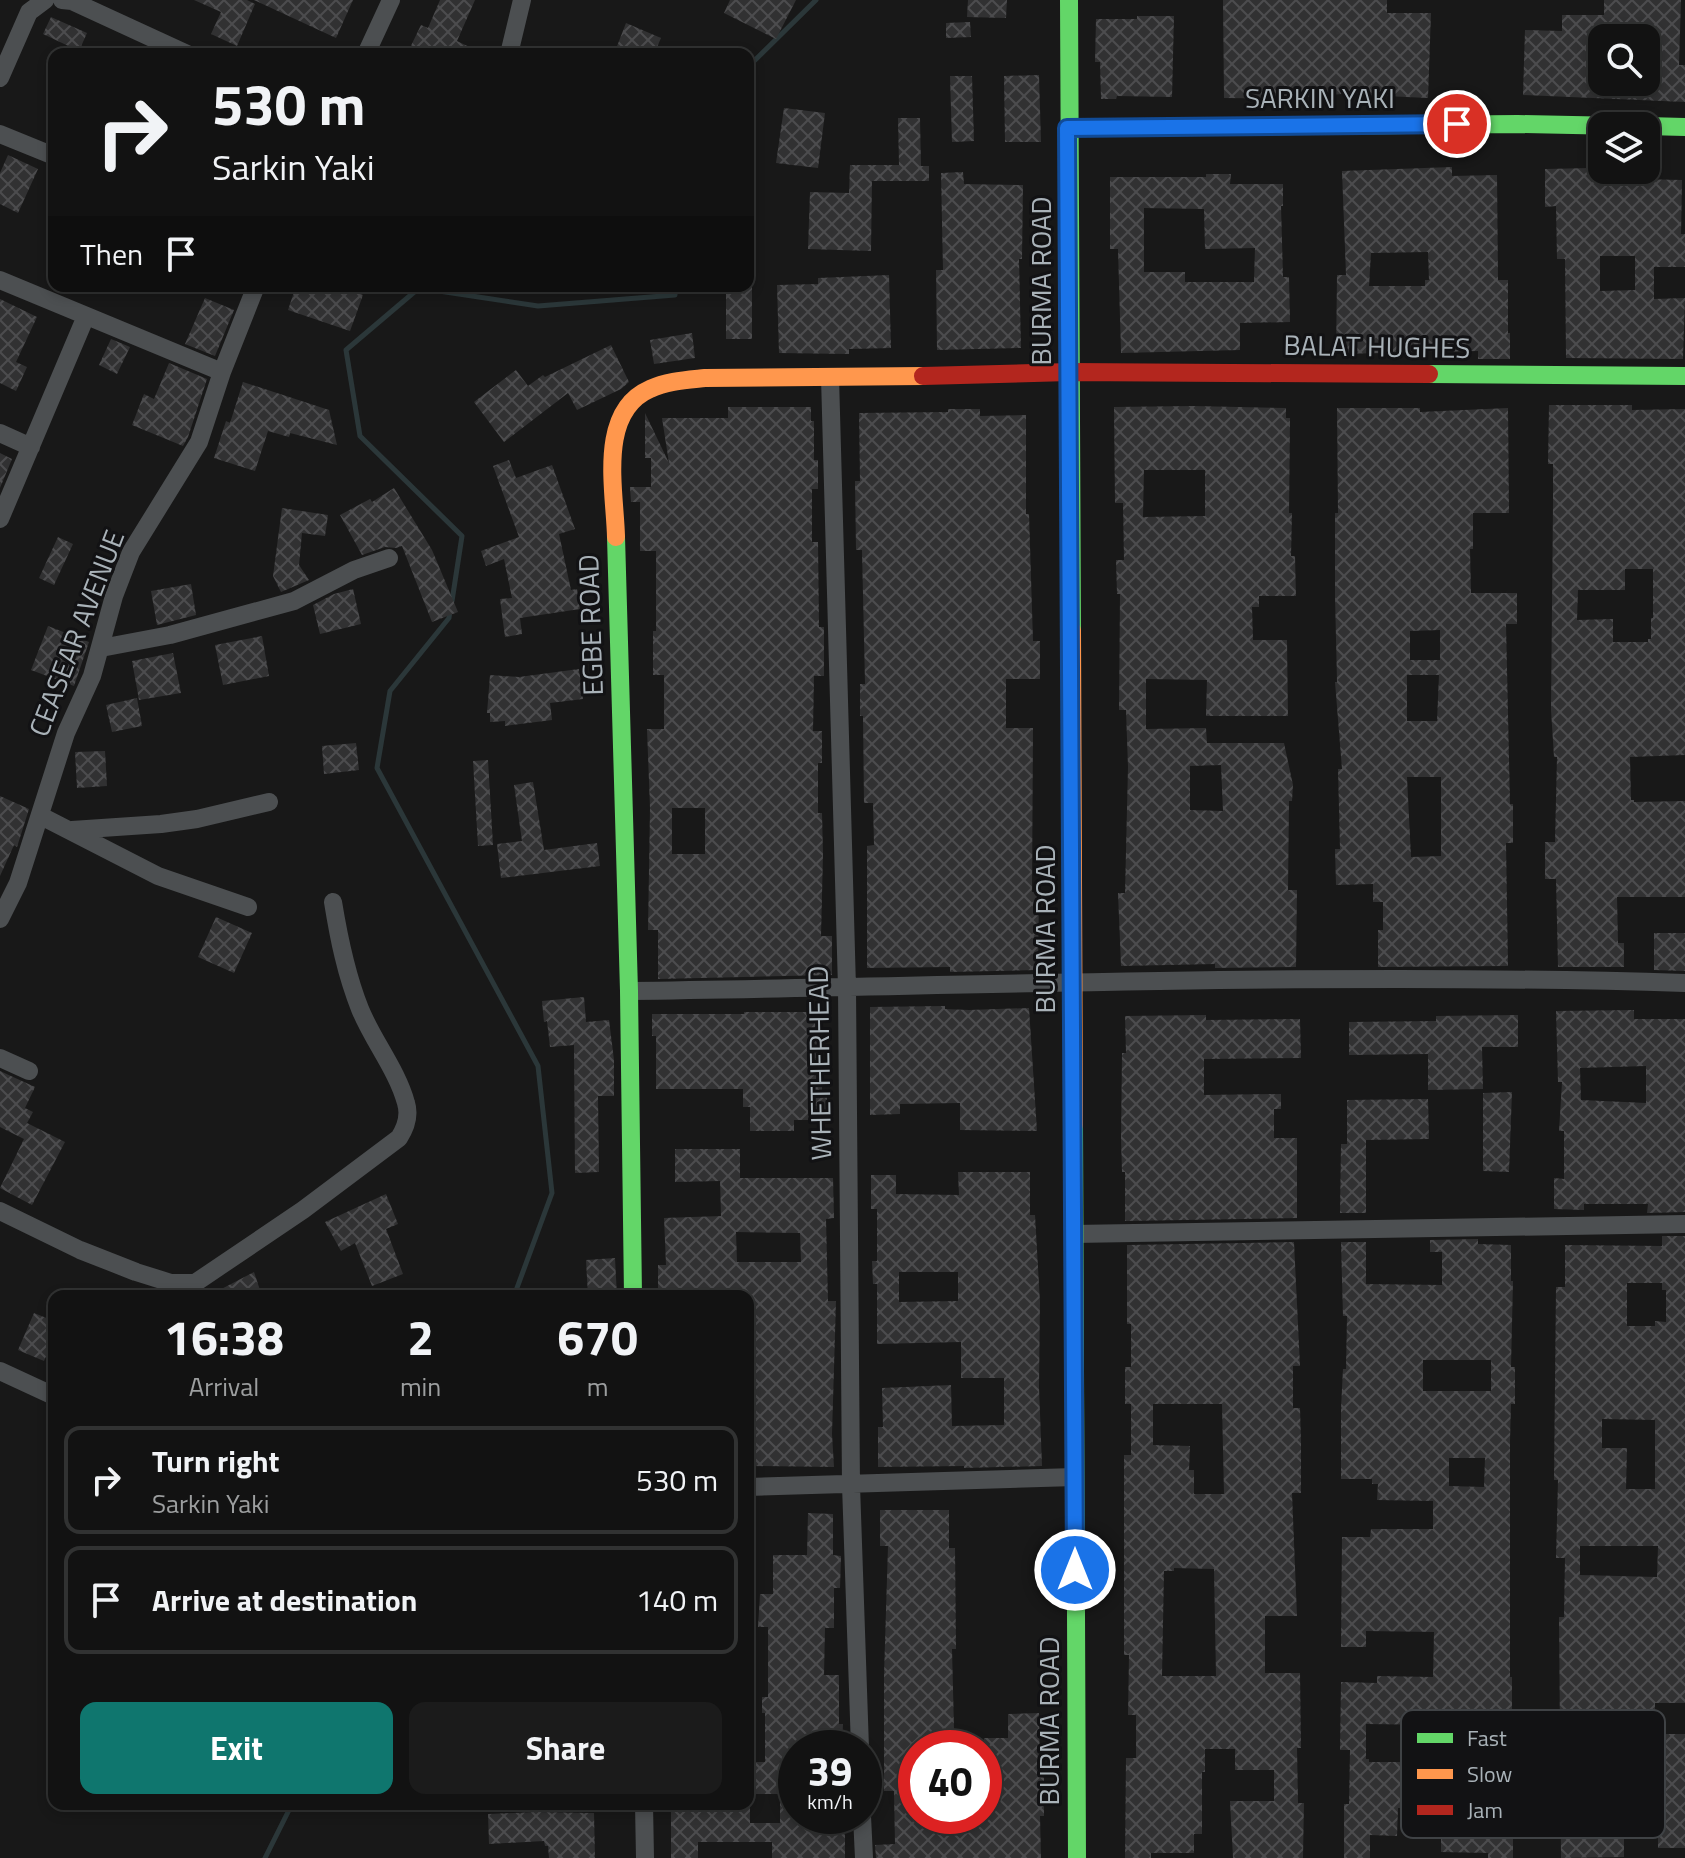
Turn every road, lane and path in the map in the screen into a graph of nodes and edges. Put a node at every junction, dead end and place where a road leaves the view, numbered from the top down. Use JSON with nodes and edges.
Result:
{"nodes":[{"id":1,"x":45,"y":0,"type":"edge"},
{"id":2,"x":62,"y":0,"type":"edge"},
{"id":3,"x":391,"y":0,"type":"edge"},
{"id":4,"x":522,"y":0,"type":"edge"},
{"id":5,"x":1069,"y":0,"type":"edge"},
{"id":6,"x":174,"y":48,"type":"edge"},
{"id":7,"x":369,"y":48,"type":"edge"},
{"id":8,"x":510,"y":48,"type":"edge"},
{"id":9,"x":0,"y":78,"type":"edge"},
{"id":10,"x":1588,"y":125,"type":"edge"},
{"id":11,"x":1660,"y":126,"type":"edge"},
{"id":12,"x":1685,"y":127,"type":"edge"},
{"id":13,"x":1067,"y":128,"type":"junction"},
{"id":14,"x":0,"y":134,"type":"edge"},
{"id":15,"x":48,"y":154,"type":"edge"},
{"id":16,"x":0,"y":280,"type":"edge"},
{"id":17,"x":254,"y":292,"type":"edge"},
{"id":18,"x":86,"y":316,"type":"junction"},
{"id":19,"x":222,"y":372,"type":"junction"},
{"id":20,"x":1069,"y":372,"type":"junction"},
{"id":21,"x":1685,"y":376,"type":"edge"},
{"id":22,"x":830,"y":377,"type":"junction"},
{"id":23,"x":0,"y":433,"type":"edge"},
{"id":24,"x":31,"y":447,"type":"junction"},
{"id":25,"x":0,"y":519,"type":"edge"},
{"id":26,"x":389,"y":558,"type":"dead end"},
{"id":27,"x":101,"y":648,"type":"junction"},
{"id":28,"x":269,"y":802,"type":"dead end"},
{"id":29,"x":41,"y":816,"type":"junction"},
{"id":30,"x":69,"y":831,"type":"junction"},
{"id":31,"x":333,"y":902,"type":"dead end"},
{"id":32,"x":248,"y":907,"type":"dead end"},
{"id":33,"x":0,"y":919,"type":"edge"},
{"id":34,"x":1073,"y":982,"type":"junction"},
{"id":35,"x":1685,"y":983,"type":"edge"},
{"id":36,"x":847,"y":988,"type":"junction"},
{"id":37,"x":629,"y":991,"type":"junction"},
{"id":38,"x":0,"y":1058,"type":"edge"},
{"id":39,"x":29,"y":1071,"type":"dead end"},
{"id":40,"x":0,"y":1211,"type":"edge"},
{"id":41,"x":1685,"y":1224,"type":"edge"},
{"id":42,"x":1073,"y":1234,"type":"junction"},
{"id":43,"x":633,"y":1290,"type":"edge"},
{"id":44,"x":0,"y":1371,"type":"edge"},
{"id":45,"x":48,"y":1393,"type":"edge"},
{"id":46,"x":1075,"y":1477,"type":"junction"},
{"id":47,"x":851,"y":1485,"type":"junction"},
{"id":48,"x":754,"y":1487,"type":"edge"},
{"id":49,"x":859,"y":1730,"type":"edge"},
{"id":50,"x":644,"y":1810,"type":"edge"},
{"id":51,"x":863,"y":1834,"type":"edge"},
{"id":52,"x":645,"y":1858,"type":"edge"},
{"id":53,"x":864,"y":1858,"type":"edge"},
{"id":54,"x":1077,"y":1858,"type":"edge"}],
"edges":[{"from":1,"to":9,"type":"street"},
{"from":2,"to":6,"type":"street"},
{"from":3,"to":7,"type":"street"},
{"from":4,"to":8,"type":"street"},
{"from":5,"to":13,"type":"street","name":"BURMA ROAD"},
{"from":10,"to":13,"type":"street","name":"SARKIN YAKI"},
{"from":11,"to":12,"type":"street"},
{"from":13,"to":20,"type":"street","name":"BURMA ROAD"},
{"from":14,"to":15,"type":"street"},
{"from":16,"to":18,"type":"street"},
{"from":17,"to":19,"type":"street","name":"CEASEAR AVENUE"},
{"from":18,"to":19,"type":"street"},
{"from":18,"to":24,"type":"street"},
{"from":19,"to":27,"type":"street","name":"CEASEAR AVENUE"},
{"from":20,"to":21,"type":"street","name":"BALAT HUGHES"},
{"from":20,"to":22,"type":"street","name":"EGBE ROAD"},
{"from":20,"to":34,"type":"street","name":"BURMA ROAD"},
{"from":22,"to":36,"type":"street","name":"WHETHERHEAD"},
{"from":22,"to":37,"type":"street","name":"EGBE ROAD"},
{"from":23,"to":24,"type":"street"},
{"from":24,"to":25,"type":"street"},
{"from":26,"to":27,"type":"street"},
{"from":27,"to":29,"type":"street","name":"CEASEAR AVENUE"},
{"from":28,"to":30,"type":"street"},
{"from":29,"to":30,"type":"street"},
{"from":29,"to":33,"type":"street","name":"CEASEAR AVENUE"},
{"from":30,"to":32,"type":"street"},
{"from":31,"to":40,"type":"street"},
{"from":34,"to":35,"type":"street"},
{"from":34,"to":36,"type":"street"},
{"from":34,"to":42,"type":"street","name":"BURMA ROAD"},
{"from":36,"to":37,"type":"street"},
{"from":36,"to":47,"type":"street","name":"WHETHERHEAD"},
{"from":37,"to":43,"type":"street","name":"EGBE ROAD"},
{"from":38,"to":39,"type":"street"},
{"from":41,"to":42,"type":"street"},
{"from":42,"to":46,"type":"street","name":"BURMA ROAD"},
{"from":44,"to":45,"type":"street"},
{"from":46,"to":47,"type":"street"},
{"from":46,"to":54,"type":"street","name":"BURMA ROAD"},
{"from":47,"to":48,"type":"street"},
{"from":47,"to":49,"type":"street","name":"WHETHERHEAD"},
{"from":50,"to":52,"type":"street"},
{"from":51,"to":53,"type":"street"}]}
